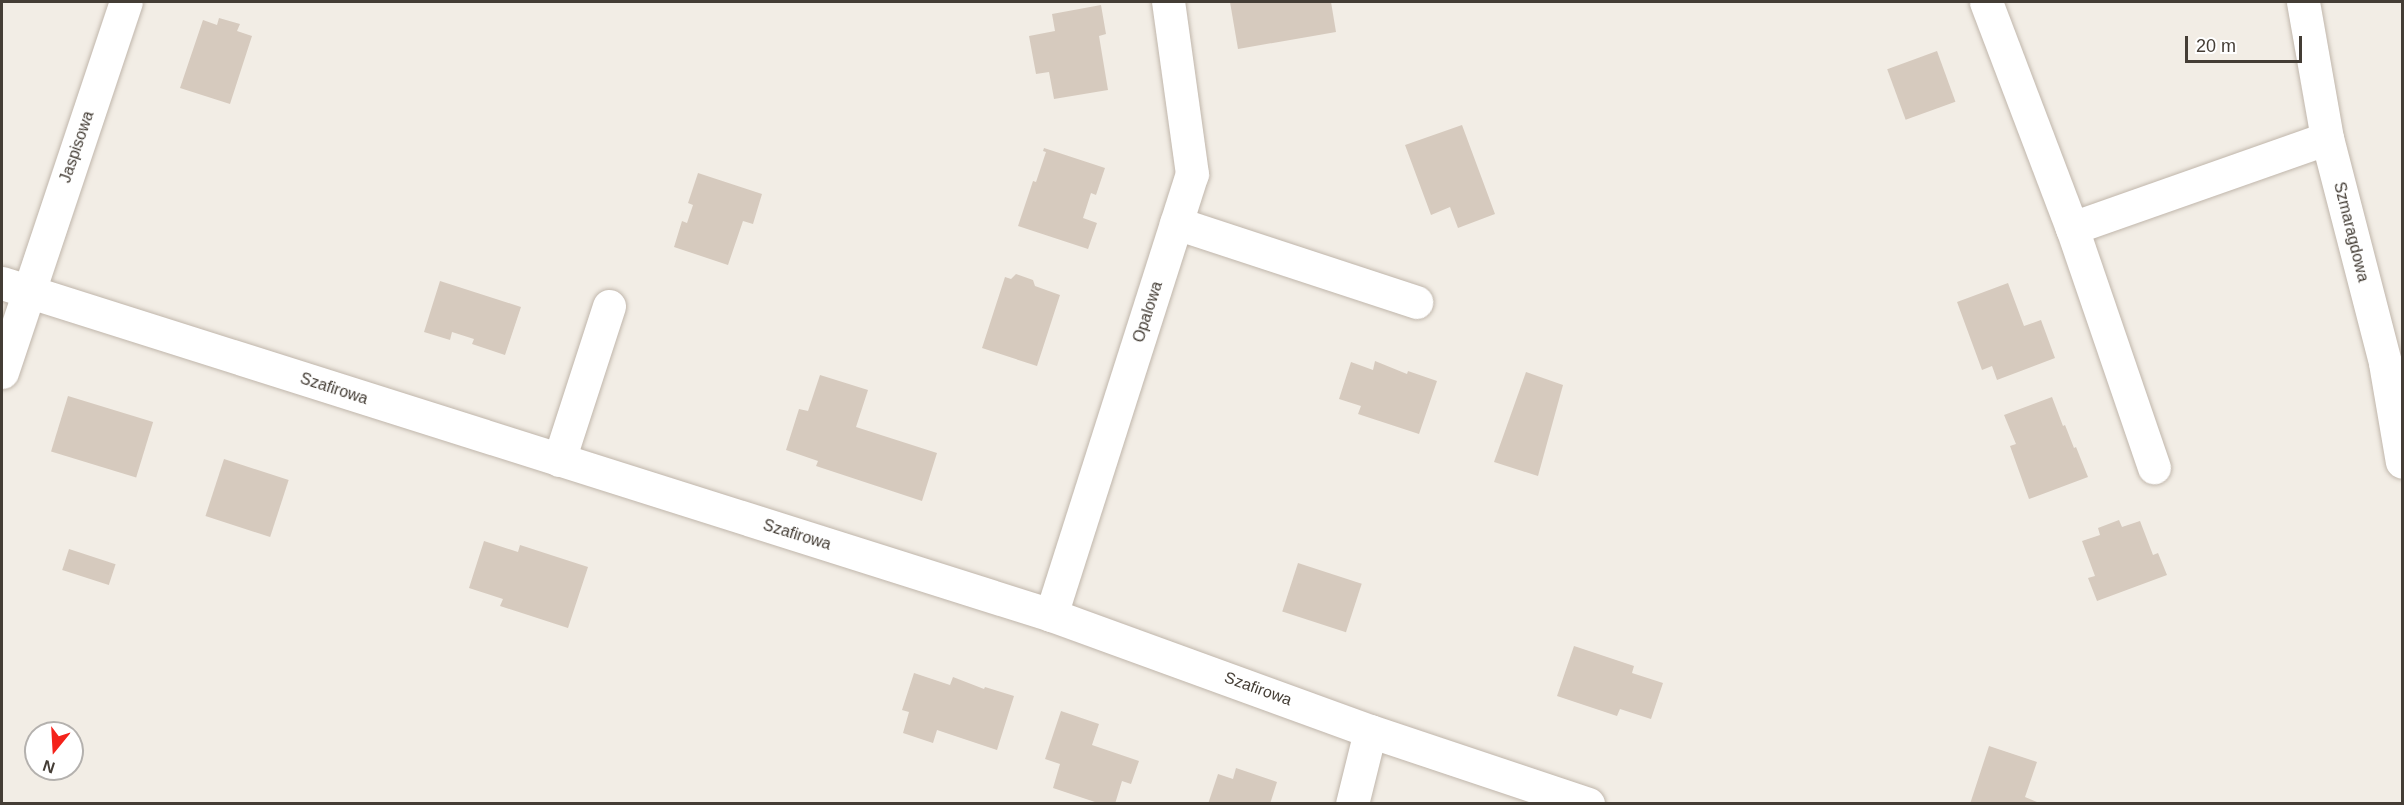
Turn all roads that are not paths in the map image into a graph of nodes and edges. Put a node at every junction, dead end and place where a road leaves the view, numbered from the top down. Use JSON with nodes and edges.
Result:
{"nodes":[{"id":1,"x":126,"y":2,"type":"edge"},
{"id":2,"x":1168,"y":2,"type":"edge"},
{"id":3,"x":1986,"y":2,"type":"edge"},
{"id":4,"x":2304,"y":2,"type":"edge"},
{"id":5,"x":2327,"y":138,"type":"junction"},
{"id":6,"x":1176,"y":223,"type":"junction"},
{"id":7,"x":2072,"y":228,"type":"junction"},
{"id":8,"x":14,"y":287,"type":"edge"},
{"id":9,"x":1416,"y":302,"type":"dead end"},
{"id":10,"x":609,"y":306,"type":"dead end"},
{"id":11,"x":2,"y":372,"type":"edge"},
{"id":12,"x":559,"y":460,"type":"junction"},
{"id":13,"x":2403,"y":462,"type":"edge"},
{"id":14,"x":2154,"y":467,"type":"dead end"},
{"id":15,"x":1051,"y":615,"type":"junction"},
{"id":16,"x":1370,"y":731,"type":"junction"},
{"id":17,"x":1352,"y":804,"type":"edge"},
{"id":18,"x":1588,"y":804,"type":"edge"}],
"edges":[{"from":1,"to":8,"type":"street","name":"Jaspisowa"},
{"from":2,"to":6,"type":"street","name":"Opalowa"},
{"from":3,"to":7,"type":"street"},
{"from":4,"to":5,"type":"street","name":"Szmaragdowa"},
{"from":5,"to":7,"type":"street"},
{"from":5,"to":13,"type":"street","name":"Szmaragdowa"},
{"from":6,"to":9,"type":"street"},
{"from":6,"to":15,"type":"street","name":"Opalowa"},
{"from":7,"to":14,"type":"street"},
{"from":8,"to":11,"type":"street","name":"Jaspisowa"},
{"from":8,"to":12,"type":"street","name":"Szafirowa"},
{"from":10,"to":12,"type":"street"},
{"from":12,"to":15,"type":"street","name":"Szafirowa"},
{"from":15,"to":16,"type":"street","name":"Szafirowa"},
{"from":16,"to":17,"type":"street"},
{"from":16,"to":18,"type":"street","name":"Szafirowa"}]}
